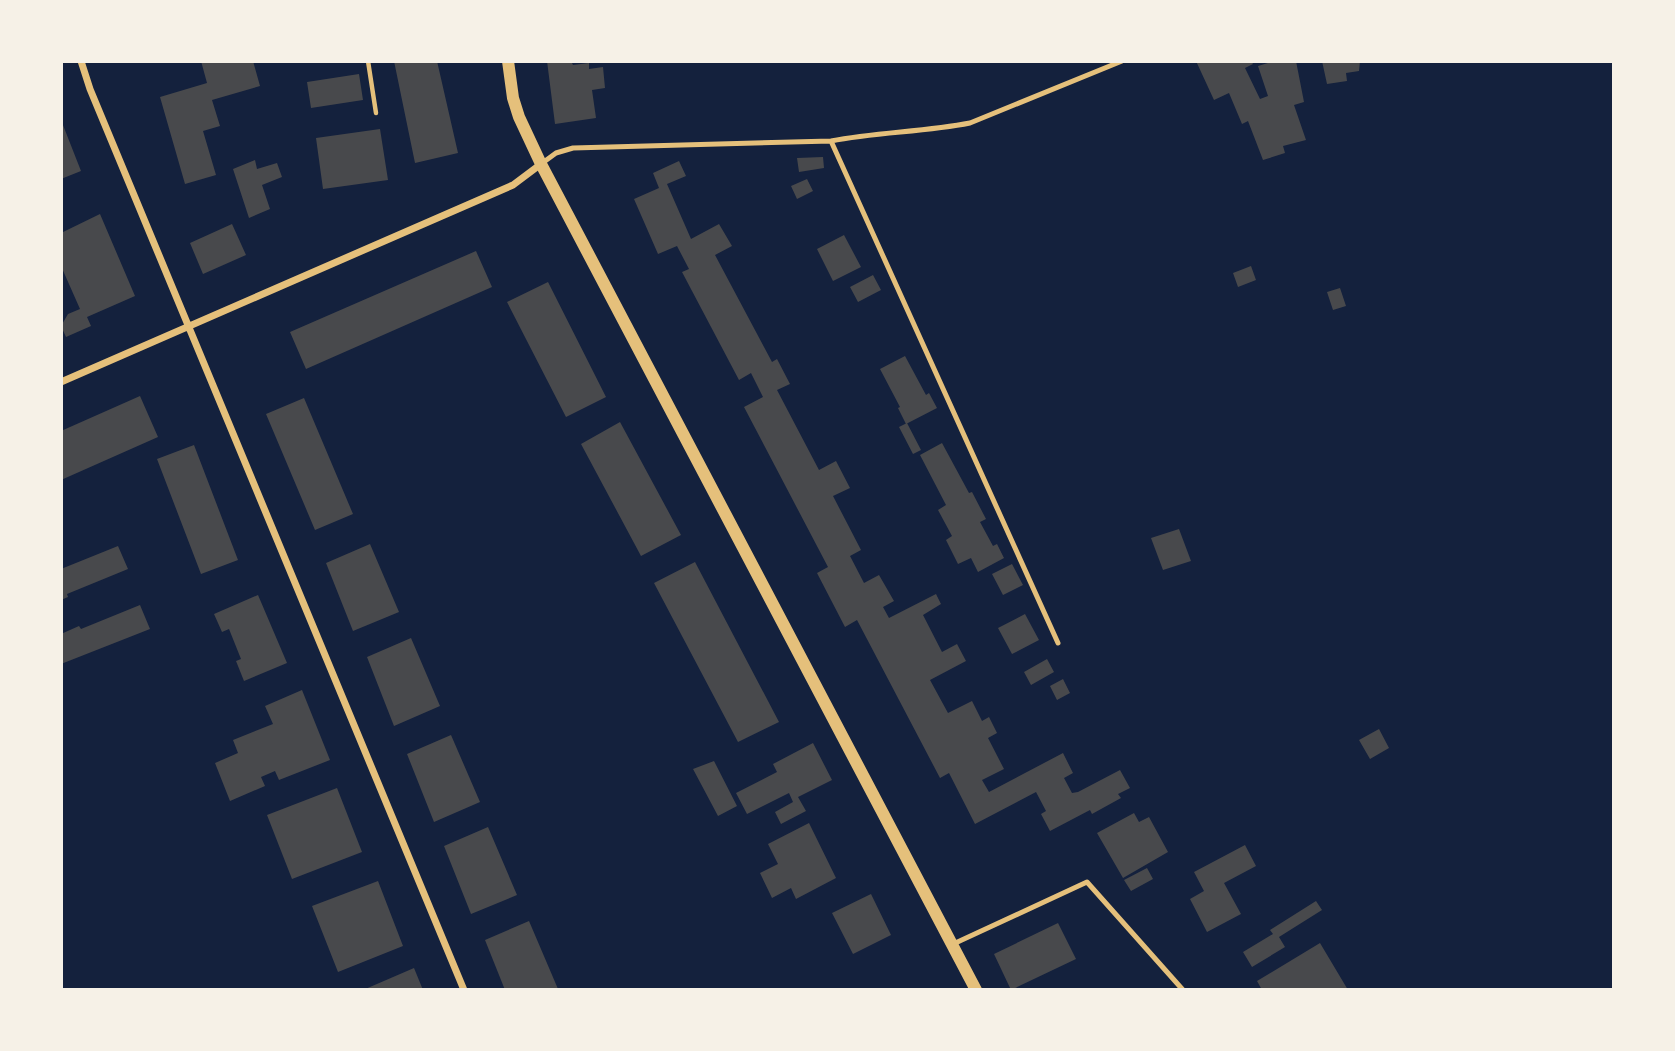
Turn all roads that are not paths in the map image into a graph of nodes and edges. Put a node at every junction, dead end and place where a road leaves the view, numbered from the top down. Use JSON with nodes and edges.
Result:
{"nodes":[{"id":1,"x":81,"y":61,"type":"edge"},
{"id":2,"x":508,"y":61,"type":"edge"},
{"id":3,"x":1122,"y":61,"type":"edge"},
{"id":4,"x":831,"y":141,"type":"junction"},
{"id":5,"x":541,"y":164,"type":"junction"},
{"id":6,"x":187,"y":327,"type":"junction"},
{"id":7,"x":61,"y":382,"type":"edge"},
{"id":8,"x":1058,"y":643,"type":"dead end"},
{"id":9,"x":951,"y":945,"type":"junction"},
{"id":10,"x":464,"y":990,"type":"edge"},
{"id":11,"x":976,"y":990,"type":"edge"},
{"id":12,"x":1184,"y":990,"type":"edge"}],
"edges":[{"from":1,"to":6,"type":"street"},
{"from":2,"to":5,"type":"street"},
{"from":3,"to":4,"type":"lane"},
{"from":4,"to":5,"type":"lane"},
{"from":4,"to":8,"type":"lane"},
{"from":5,"to":6,"type":"street"},
{"from":5,"to":9,"type":"street"},
{"from":6,"to":7,"type":"street"},
{"from":6,"to":10,"type":"street"},
{"from":9,"to":11,"type":"street"},
{"from":9,"to":12,"type":"lane"}]}
